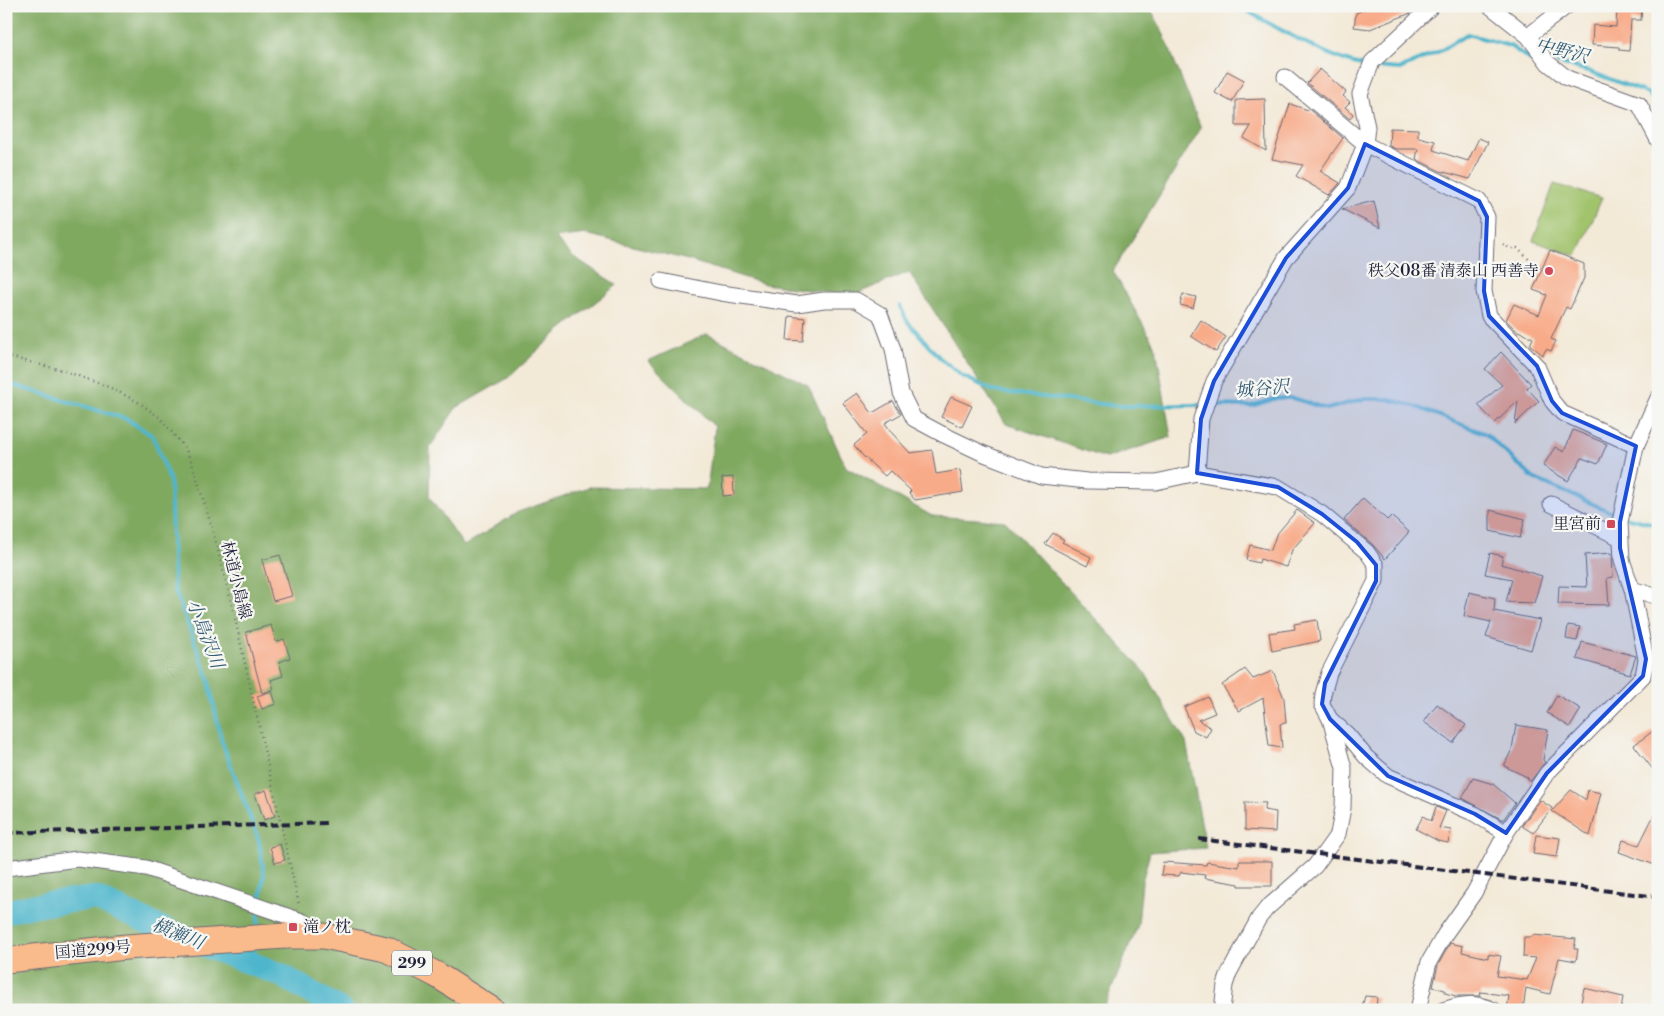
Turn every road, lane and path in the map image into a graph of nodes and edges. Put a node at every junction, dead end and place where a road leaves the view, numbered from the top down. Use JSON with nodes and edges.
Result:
{"nodes":[{"id":1,"x":1432,"y":6,"type":"edge"},
{"id":2,"x":1490,"y":6,"type":"edge"},
{"id":3,"x":1567,"y":6,"type":"edge"},
{"id":4,"x":1528,"y":36,"type":"junction"},
{"id":5,"x":1285,"y":76,"type":"dead end"},
{"id":6,"x":1658,"y":140,"type":"edge"},
{"id":7,"x":1365,"y":144,"type":"junction"},
{"id":8,"x":1503,"y":244,"type":"dead end"},
{"id":9,"x":1542,"y":269,"type":"dead end"},
{"id":10,"x":661,"y":281,"type":"dead end"},
{"id":11,"x":6,"y":356,"type":"edge"},
{"id":12,"x":1658,"y":398,"type":"edge"},
{"id":13,"x":1636,"y":446,"type":"junction"},
{"id":14,"x":1196,"y":470,"type":"junction"},
{"id":15,"x":1551,"y":504,"type":"dead end"},
{"id":16,"x":1620,"y":538,"type":"junction"},
{"id":17,"x":1632,"y":589,"type":"junction"},
{"id":18,"x":1658,"y":596,"type":"edge"},
{"id":19,"x":1330,"y":719,"type":"junction"},
{"id":20,"x":1506,"y":833,"type":"junction"},
{"id":21,"x":6,"y":868,"type":"edge"},
{"id":22,"x":288,"y":923,"type":"junction"},
{"id":23,"x":6,"y":960,"type":"edge"},
{"id":24,"x":492,"y":1010,"type":"edge"},
{"id":25,"x":1222,"y":1010,"type":"edge"},
{"id":26,"x":1418,"y":1010,"type":"edge"},
{"id":27,"x":1443,"y":1010,"type":"edge"},
{"id":28,"x":1494,"y":1010,"type":"edge"}],
"edges":[{"from":1,"to":7,"type":"street"},
{"from":2,"to":4,"type":"street"},
{"from":3,"to":4,"type":"street"},
{"from":4,"to":6,"type":"street"},
{"from":5,"to":7,"type":"street"},
{"from":7,"to":13,"type":"street"},
{"from":7,"to":14,"type":"street"},
{"from":8,"to":9,"type":"path"},
{"from":10,"to":14,"type":"street"},
{"from":11,"to":22,"type":"path","name":"林道小島線"},
{"from":12,"to":13,"type":"street"},
{"from":13,"to":16,"type":"street"},
{"from":14,"to":19,"type":"street"},
{"from":15,"to":16,"type":"street"},
{"from":16,"to":17,"type":"street"},
{"from":17,"to":18,"type":"street"},
{"from":17,"to":20,"type":"street"},
{"from":19,"to":20,"type":"street"},
{"from":19,"to":25,"type":"street"},
{"from":20,"to":26,"type":"street"},
{"from":21,"to":22,"type":"street"},
{"from":22,"to":23,"type":"highway","name":"国道299号","number":"299"},
{"from":22,"to":24,"type":"highway","name":"国道299号","number":"299"},
{"from":27,"to":28,"type":"street"}]}
